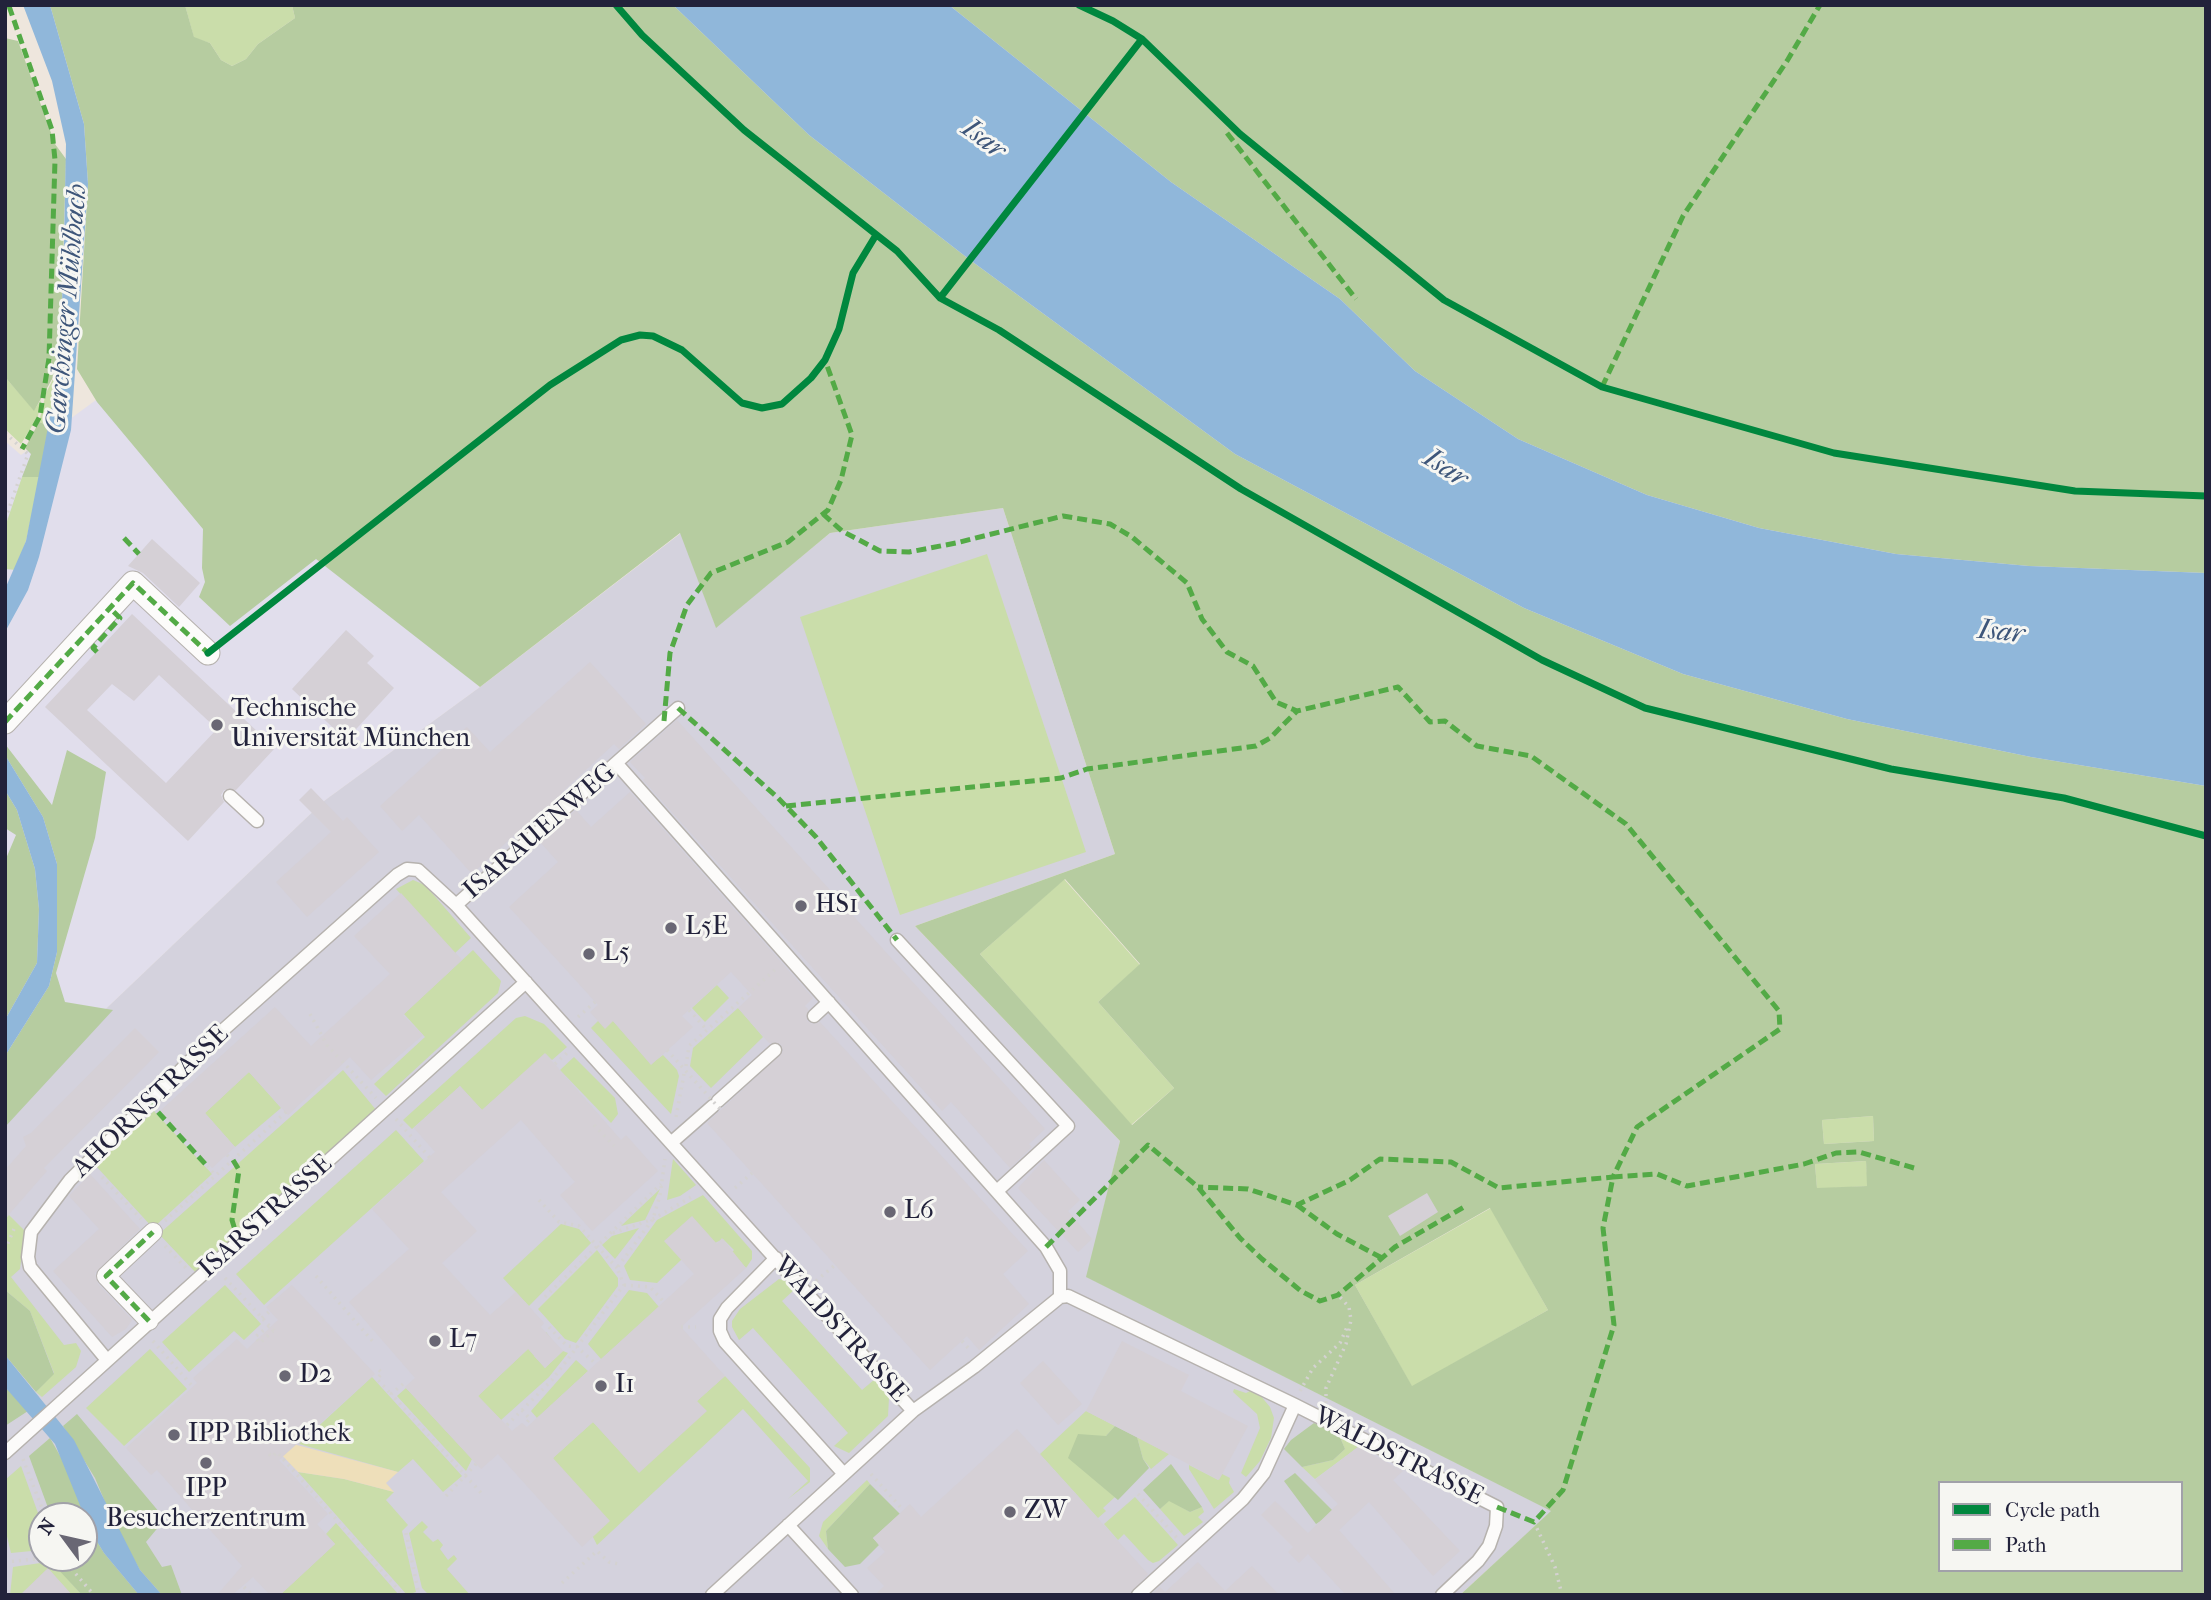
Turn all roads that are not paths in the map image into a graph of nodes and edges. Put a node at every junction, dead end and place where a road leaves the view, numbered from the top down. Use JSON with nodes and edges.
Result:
{"nodes":[{"id":1,"x":208,"y":653,"type":"dead end"},
{"id":2,"x":678,"y":708,"type":"dead end"},
{"id":3,"x":5,"y":722,"type":"edge"},
{"id":4,"x":617,"y":764,"type":"junction"},
{"id":5,"x":230,"y":796,"type":"dead end"},
{"id":6,"x":257,"y":821,"type":"dead end"},
{"id":7,"x":397,"y":875,"type":"joint"},
{"id":8,"x":456,"y":905,"type":"junction"},
{"id":9,"x":897,"y":940,"type":"dead end"},
{"id":10,"x":526,"y":982,"type":"junction"},
{"id":11,"x":829,"y":1002,"type":"junction"},
{"id":12,"x":814,"y":1016,"type":"dead end"},
{"id":13,"x":775,"y":1050,"type":"dead end"},
{"id":14,"x":670,"y":1145,"type":"junction"},
{"id":15,"x":997,"y":1191,"type":"junction"},
{"id":16,"x":153,"y":1233,"type":"road end"},
{"id":17,"x":776,"y":1258,"type":"junction"},
{"id":18,"x":1060,"y":1297,"type":"junction"},
{"id":19,"x":156,"y":1327,"type":"junction"},
{"id":20,"x":107,"y":1360,"type":"junction"},
{"id":21,"x":1295,"y":1405,"type":"junction"},
{"id":22,"x":913,"y":1411,"type":"junction"},
{"id":23,"x":5,"y":1452,"type":"edge"},
{"id":24,"x":844,"y":1474,"type":"junction"},
{"id":25,"x":788,"y":1525,"type":"junction"},
{"id":26,"x":712,"y":1595,"type":"edge"},
{"id":27,"x":852,"y":1595,"type":"edge"},
{"id":28,"x":1138,"y":1595,"type":"edge"},
{"id":29,"x":1442,"y":1595,"type":"edge"}],
"edges":[{"from":1,"to":3,"type":"street"},
{"from":2,"to":4,"type":"lane","name":"ISARAUENWEG"},
{"from":4,"to":8,"type":"lane","name":"ISARAUENWEG"},
{"from":4,"to":11,"type":"lane"},
{"from":5,"to":6,"type":"lane"},
{"from":7,"to":8,"type":"lane","name":"ISARAUENWEG"},
{"from":7,"to":20,"type":"lane","name":"AHORNSTRASSE"},
{"from":8,"to":10,"type":"lane","name":"WALDSTRASSE"},
{"from":9,"to":15,"type":"lane"},
{"from":10,"to":14,"type":"lane","name":"WALDSTRASSE"},
{"from":10,"to":19,"type":"lane","name":"ISARSTRASSE"},
{"from":11,"to":12,"type":"lane"},
{"from":11,"to":15,"type":"lane"},
{"from":13,"to":14,"type":"lane"},
{"from":14,"to":17,"type":"lane","name":"WALDSTRASSE"},
{"from":15,"to":18,"type":"lane"},
{"from":16,"to":19,"type":"street"},
{"from":17,"to":22,"type":"lane","name":"WALDSTRASSE"},
{"from":17,"to":24,"type":"lane"},
{"from":18,"to":21,"type":"lane","name":"WALDSTRASSE"},
{"from":18,"to":22,"type":"lane","name":"WALDSTRASSE"},
{"from":19,"to":20,"type":"lane","name":"ISARSTRASSE"},
{"from":20,"to":23,"type":"lane","name":"ISARSTRASSE"},
{"from":21,"to":28,"type":"lane"},
{"from":21,"to":29,"type":"lane","name":"WALDSTRASSE"},
{"from":22,"to":24,"type":"lane"},
{"from":24,"to":25,"type":"lane"},
{"from":25,"to":26,"type":"lane"},
{"from":25,"to":27,"type":"lane"}]}
